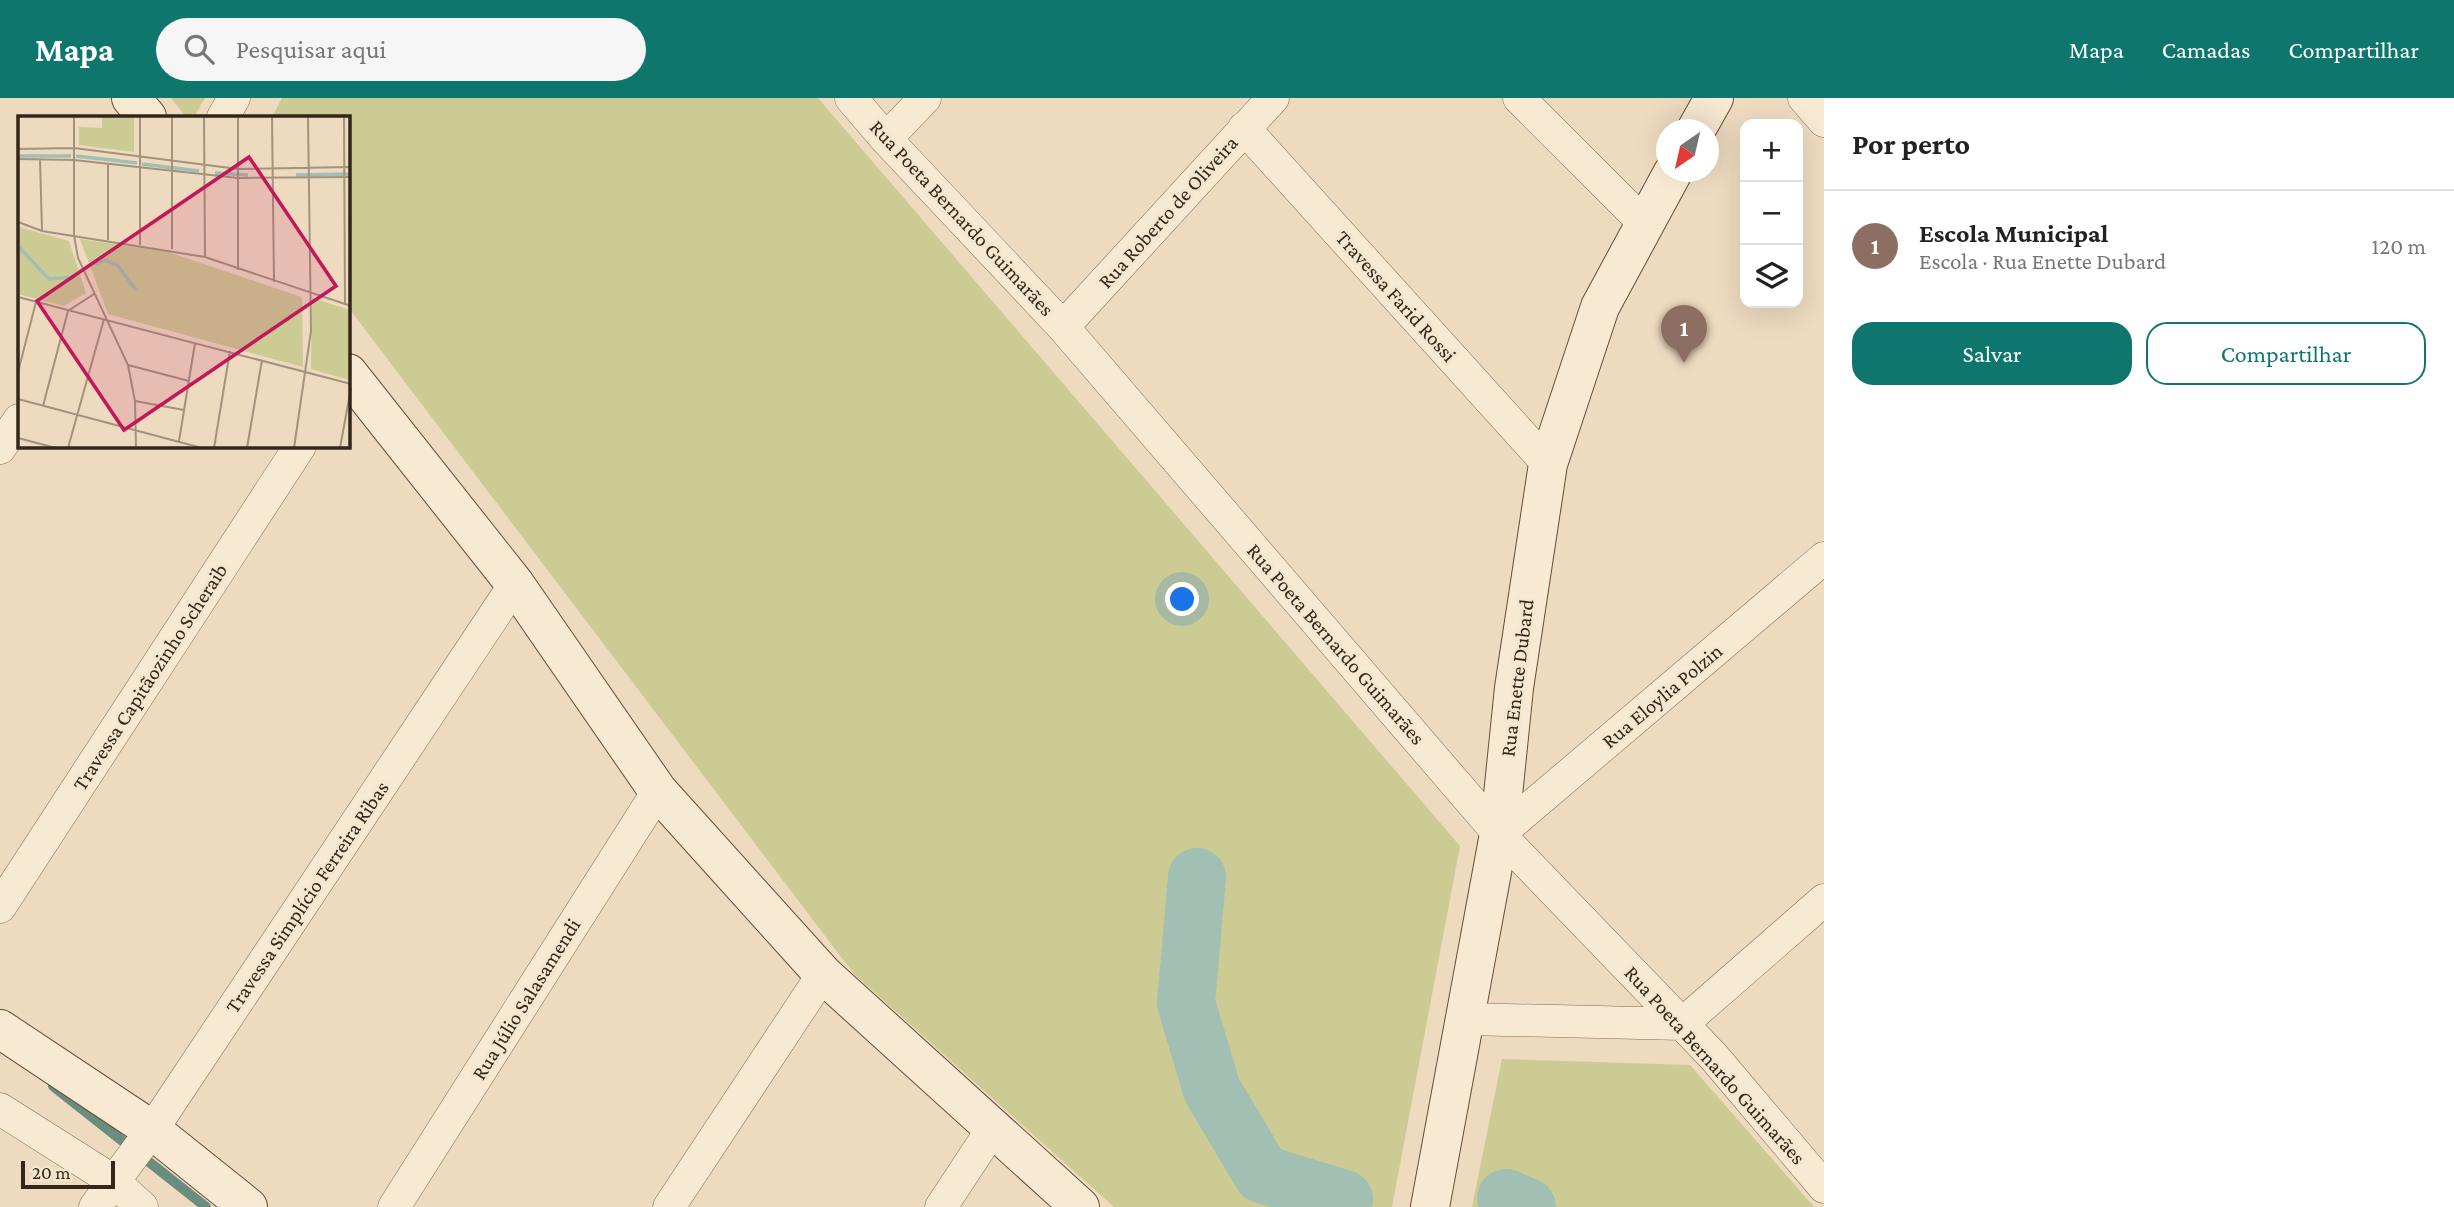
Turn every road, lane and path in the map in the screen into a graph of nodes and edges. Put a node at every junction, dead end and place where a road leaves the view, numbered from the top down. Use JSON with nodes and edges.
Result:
{"nodes":[{"id":1,"x":131,"y":98,"type":"edge"},
{"id":2,"x":234,"y":98,"type":"edge"},
{"id":3,"x":851,"y":98,"type":"edge"},
{"id":4,"x":925,"y":98,"type":"edge"},
{"id":5,"x":1273,"y":98,"type":"edge"},
{"id":6,"x":1519,"y":98,"type":"edge"},
{"id":7,"x":1714,"y":98,"type":"edge"},
{"id":8,"x":1804,"y":98,"type":"edge"},
{"id":9,"x":146,"y":116,"type":"edge"},
{"id":10,"x":224,"y":116,"type":"edge"},
{"id":11,"x":1702,"y":119,"type":"edge"},
{"id":12,"x":1824,"y":121,"type":"edge"},
{"id":13,"x":1244,"y":128,"type":"junction"},
{"id":14,"x":886,"y":139,"type":"junction"},
{"id":15,"x":1667,"y":182,"type":"edge"},
{"id":16,"x":1644,"y":223,"type":"junction"},
{"id":17,"x":1063,"y":327,"type":"junction"},
{"id":18,"x":350,"y":376,"type":"edge"},
{"id":19,"x":18,"y":421,"type":"edge"},
{"id":20,"x":0,"y":448,"type":"edge"},
{"id":21,"x":299,"y":448,"type":"edge"},
{"id":22,"x":1548,"y":464,"type":"junction"},
{"id":23,"x":1824,"y":558,"type":"edge"},
{"id":24,"x":515,"y":584,"type":"junction"},
{"id":25,"x":658,"y":791,"type":"junction"},
{"id":26,"x":1499,"y":834,"type":"junction"},
{"id":27,"x":1824,"y":900,"type":"edge"},
{"id":28,"x":0,"y":907,"type":"edge"},
{"id":29,"x":823,"y":974,"type":"junction"},
{"id":30,"x":1466,"y":1019,"type":"junction"},
{"id":31,"x":1682,"y":1024,"type":"junction"},
{"id":32,"x":0,"y":1029,"type":"edge"},
{"id":33,"x":0,"y":1109,"type":"edge"},
{"id":34,"x":993,"y":1128,"type":"junction"},
{"id":35,"x":148,"y":1135,"type":"junction"},
{"id":36,"x":117,"y":1174,"type":"junction"},
{"id":37,"x":1824,"y":1186,"type":"edge"},
{"id":38,"x":95,"y":1207,"type":"edge"},
{"id":39,"x":142,"y":1207,"type":"edge"},
{"id":40,"x":248,"y":1207,"type":"edge"},
{"id":41,"x":394,"y":1207,"type":"edge"},
{"id":42,"x":669,"y":1207,"type":"edge"},
{"id":43,"x":941,"y":1207,"type":"edge"},
{"id":44,"x":1080,"y":1207,"type":"edge"},
{"id":45,"x":1430,"y":1207,"type":"edge"}],
"edges":[{"from":1,"to":9,"type":"street"},
{"from":2,"to":10,"type":"street"},
{"from":3,"to":14,"type":"street","name":"Rua Poeta Bernardo Guimarães"},
{"from":4,"to":14,"type":"street"},
{"from":5,"to":13,"type":"street","name":"Rua Roberto de Oliveira"},
{"from":6,"to":16,"type":"street"},
{"from":7,"to":11,"type":"street"},
{"from":8,"to":12,"type":"street"},
{"from":13,"to":17,"type":"street","name":"Rua Roberto de Oliveira"},
{"from":13,"to":22,"type":"street","name":"Travessa Farid Rossi"},
{"from":14,"to":17,"type":"street","name":"Rua Poeta Bernardo Guimarães"},
{"from":15,"to":16,"type":"street","name":"Rua Enette Dubard"},
{"from":16,"to":22,"type":"street","name":"Rua Enette Dubard"},
{"from":17,"to":26,"type":"street","name":"Rua Poeta Bernardo Guimarães"},
{"from":18,"to":24,"type":"street"},
{"from":19,"to":20,"type":"street"},
{"from":21,"to":28,"type":"street","name":"Travessa Capitãozinho Scheraib"},
{"from":22,"to":26,"type":"street","name":"Rua Enette Dubard"},
{"from":23,"to":26,"type":"street","name":"Rua Eloylia Polzin"},
{"from":24,"to":25,"type":"street"},
{"from":24,"to":35,"type":"street","name":"Travessa Simplício Ferreira Ribas"},
{"from":25,"to":29,"type":"street"},
{"from":25,"to":41,"type":"street","name":"Rua Júlio Salasamendi"},
{"from":26,"to":30,"type":"street","name":"Rua Enette Dubard"},
{"from":26,"to":31,"type":"street","name":"Rua Poeta Bernardo Guimarães"},
{"from":27,"to":31,"type":"street"},
{"from":29,"to":34,"type":"street"},
{"from":29,"to":42,"type":"street"},
{"from":30,"to":31,"type":"street"},
{"from":30,"to":45,"type":"street","name":"Rua Enette Dubard"},
{"from":31,"to":37,"type":"street","name":"Rua Poeta Bernardo Guimarães"},
{"from":32,"to":35,"type":"street"},
{"from":33,"to":36,"type":"street"},
{"from":34,"to":43,"type":"street"},
{"from":34,"to":44,"type":"street"},
{"from":35,"to":36,"type":"street","name":"Travessa Simplício Ferreira Ribas"},
{"from":35,"to":40,"type":"street"},
{"from":36,"to":38,"type":"street","name":"Travessa Simplício Ferreira Ribas"},
{"from":36,"to":39,"type":"street"}]}
